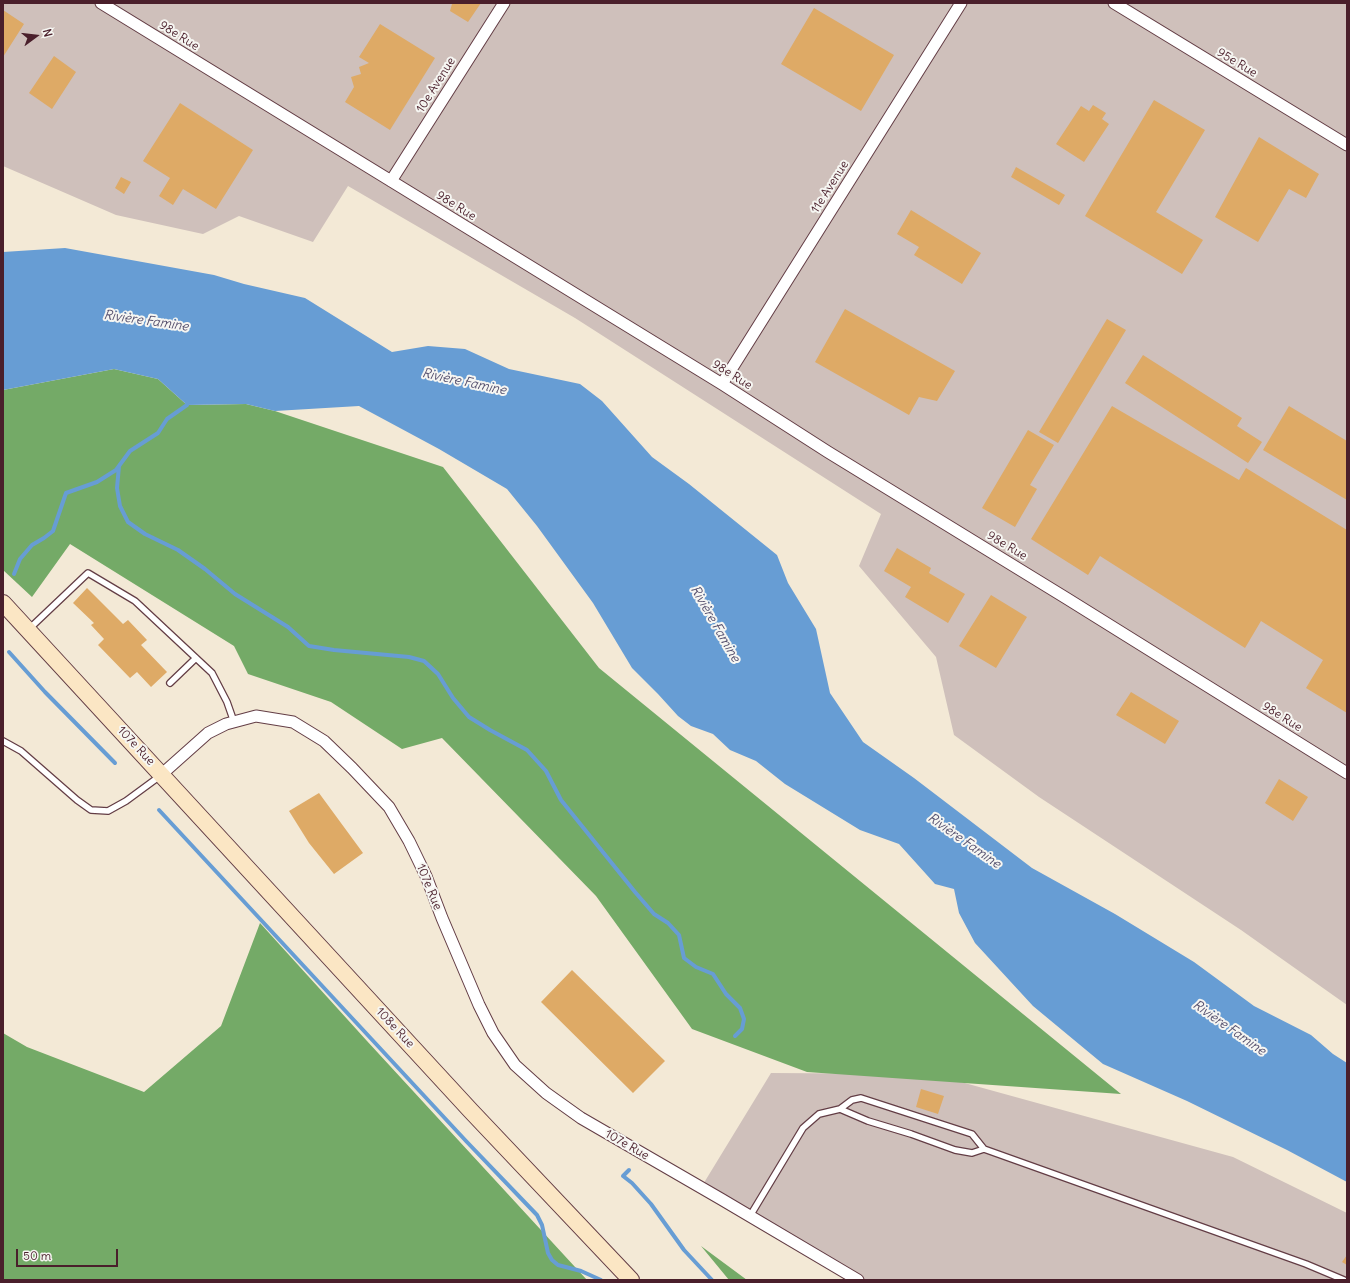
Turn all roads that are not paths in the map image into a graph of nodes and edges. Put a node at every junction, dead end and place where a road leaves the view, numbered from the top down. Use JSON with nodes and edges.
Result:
{"nodes":[{"id":1,"x":101,"y":3,"type":"edge"},
{"id":2,"x":504,"y":3,"type":"edge"},
{"id":3,"x":961,"y":3,"type":"edge"},
{"id":4,"x":1114,"y":3,"type":"edge"},
{"id":5,"x":1347,"y":145,"type":"edge"},
{"id":6,"x":391,"y":181,"type":"junction"},
{"id":7,"x":722,"y":384,"type":"junction"},
{"id":8,"x":3,"y":603,"type":"edge"},
{"id":9,"x":28,"y":630,"type":"junction"},
{"id":10,"x":196,"y":658,"type":"junction"},
{"id":11,"x":170,"y":684,"type":"dead end"},
{"id":12,"x":234,"y":722,"type":"junction"},
{"id":13,"x":3,"y":741,"type":"edge"},
{"id":14,"x":1347,"y":773,"type":"edge"},
{"id":15,"x":162,"y":774,"type":"junction"},
{"id":16,"x":840,"y":1109,"type":"junction"},
{"id":17,"x":984,"y":1149,"type":"junction"},
{"id":18,"x":750,"y":1216,"type":"junction"},
{"id":19,"x":631,"y":1280,"type":"edge"},
{"id":20,"x":858,"y":1280,"type":"edge"},
{"id":21,"x":1344,"y":1280,"type":"edge"}],
"edges":[{"from":1,"to":6,"type":"street","name":"98e Rue"},
{"from":2,"to":6,"type":"street","name":"10e Avenue"},
{"from":3,"to":7,"type":"street","name":"11e Avenue"},
{"from":4,"to":5,"type":"street","name":"95e Rue"},
{"from":6,"to":7,"type":"street","name":"98e Rue"},
{"from":7,"to":14,"type":"street","name":"98e Rue"},
{"from":8,"to":9,"type":"main road","name":"107e Rue"},
{"from":9,"to":10,"type":"lane"},
{"from":9,"to":15,"type":"main road","name":"107e Rue"},
{"from":10,"to":11,"type":"lane"},
{"from":10,"to":12,"type":"lane"},
{"from":12,"to":15,"type":"street","name":"107e Rue"},
{"from":12,"to":18,"type":"street","name":"107e Rue"},
{"from":13,"to":15,"type":"lane"},
{"from":15,"to":19,"type":"main road","name":"108e Rue"},
{"from":16,"to":17,"type":"lane"},
{"from":16,"to":17,"type":"lane"},
{"from":16,"to":18,"type":"lane"},
{"from":17,"to":21,"type":"lane"},
{"from":18,"to":20,"type":"street","name":"107e Rue"}]}
